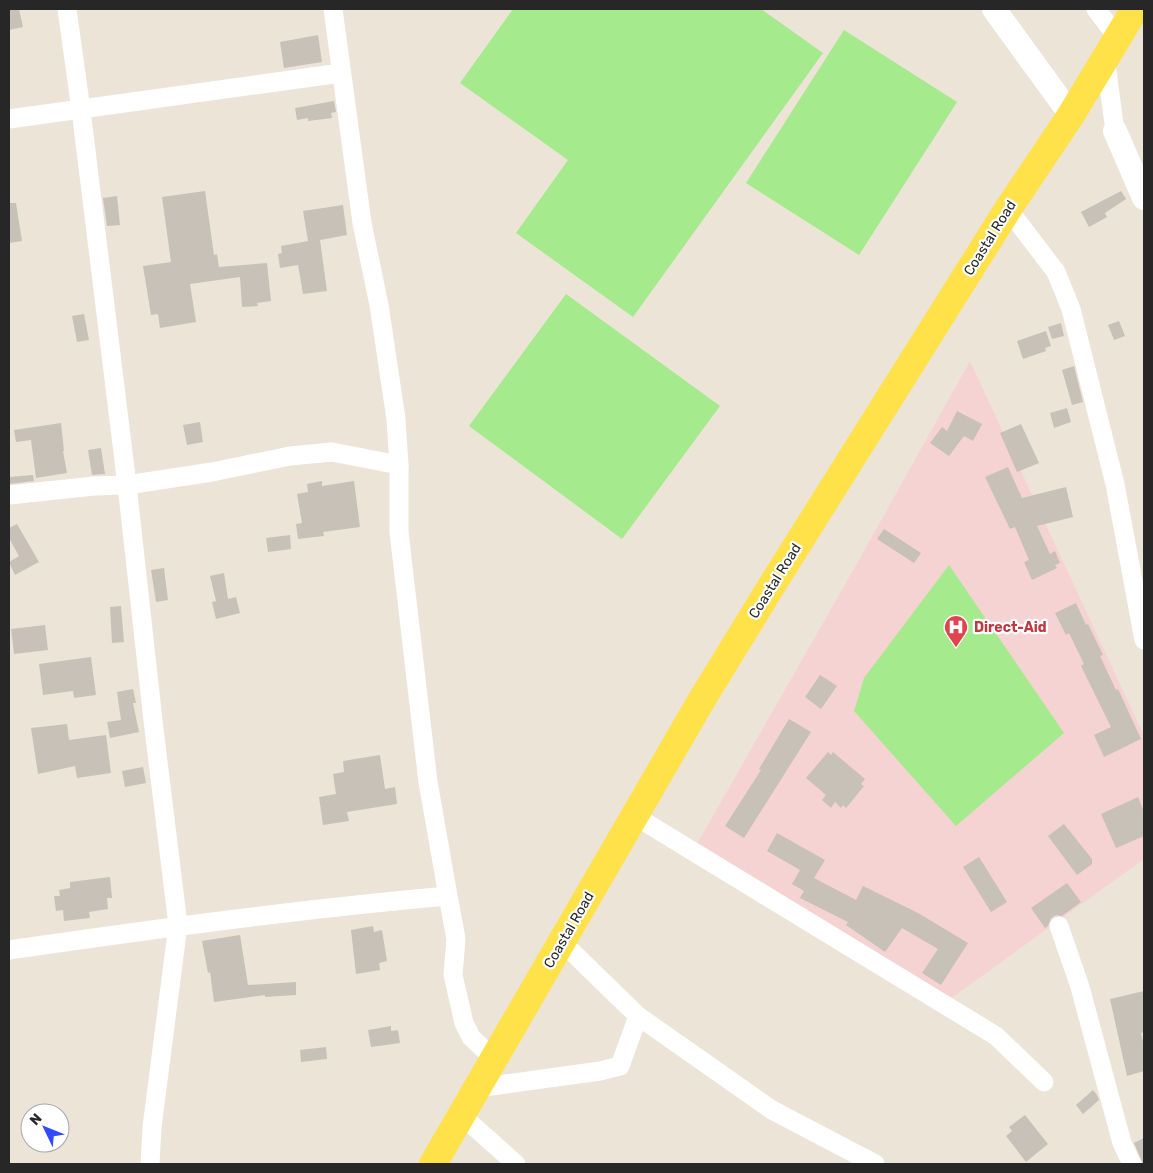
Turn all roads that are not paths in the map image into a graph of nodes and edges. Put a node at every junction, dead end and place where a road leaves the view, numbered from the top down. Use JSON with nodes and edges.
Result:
{"nodes":[{"id":1,"x":67,"y":9,"type":"edge"},
{"id":2,"x":333,"y":9,"type":"edge"},
{"id":3,"x":994,"y":9,"type":"edge"},
{"id":4,"x":1096,"y":9,"type":"edge"},
{"id":5,"x":1135,"y":9,"type":"edge"},
{"id":6,"x":1111,"y":47,"type":"junction"},
{"id":7,"x":341,"y":73,"type":"junction"},
{"id":8,"x":81,"y":110,"type":"junction"},
{"id":9,"x":1072,"y":115,"type":"junction"},
{"id":10,"x":9,"y":119,"type":"edge"},
{"id":11,"x":1115,"y":131,"type":"joint"},
{"id":12,"x":1144,"y":198,"type":"edge"},
{"id":13,"x":1008,"y":209,"type":"junction"},
{"id":14,"x":399,"y":465,"type":"junction"},
{"id":15,"x":127,"y":485,"type":"junction"},
{"id":16,"x":9,"y":495,"type":"edge"},
{"id":17,"x":1144,"y":640,"type":"edge"},
{"id":18,"x":635,"y":816,"type":"junction"},
{"id":19,"x":448,"y":896,"type":"junction"},
{"id":20,"x":178,"y":925,"type":"junction"},
{"id":21,"x":1059,"y":926,"type":"dead end"},
{"id":22,"x":562,"y":942,"type":"junction"},
{"id":23,"x":9,"y":950,"type":"edge"},
{"id":24,"x":638,"y":1016,"type":"junction"},
{"id":25,"x":494,"y":1059,"type":"junction"},
{"id":26,"x":1044,"y":1082,"type":"dead end"},
{"id":27,"x":477,"y":1088,"type":"junction"},
{"id":28,"x":461,"y":1115,"type":"junction"},
{"id":29,"x":150,"y":1164,"type":"edge"},
{"id":30,"x":433,"y":1164,"type":"edge"},
{"id":31,"x":516,"y":1164,"type":"edge"},
{"id":32,"x":875,"y":1164,"type":"edge"},
{"id":33,"x":1132,"y":1164,"type":"edge"}],
"edges":[{"from":1,"to":8,"type":"street"},
{"from":2,"to":7,"type":"street"},
{"from":3,"to":9,"type":"street"},
{"from":4,"to":6,"type":"street"},
{"from":5,"to":6,"type":"main road","name":"Coastal Road"},
{"from":6,"to":9,"type":"main road","name":"Coastal Road"},
{"from":6,"to":11,"type":"street"},
{"from":7,"to":8,"type":"street"},
{"from":7,"to":14,"type":"street"},
{"from":8,"to":10,"type":"street"},
{"from":8,"to":15,"type":"street"},
{"from":9,"to":13,"type":"main road","name":"Coastal Road"},
{"from":11,"to":12,"type":"street"},
{"from":13,"to":17,"type":"street"},
{"from":13,"to":18,"type":"main road","name":"Coastal Road"},
{"from":14,"to":15,"type":"street"},
{"from":14,"to":19,"type":"street"},
{"from":15,"to":16,"type":"street"},
{"from":15,"to":20,"type":"street"},
{"from":18,"to":22,"type":"main road","name":"Coastal Road"},
{"from":18,"to":26,"type":"street"},
{"from":19,"to":20,"type":"street"},
{"from":19,"to":25,"type":"street"},
{"from":20,"to":23,"type":"street"},
{"from":20,"to":29,"type":"street"},
{"from":21,"to":33,"type":"street"},
{"from":22,"to":24,"type":"street"},
{"from":22,"to":25,"type":"main road","name":"Coastal Road"},
{"from":24,"to":27,"type":"street"},
{"from":24,"to":32,"type":"street"},
{"from":25,"to":27,"type":"main road","name":"Coastal Road"},
{"from":27,"to":28,"type":"main road","name":"Coastal Road"},
{"from":28,"to":30,"type":"main road","name":"Coastal Road"},
{"from":28,"to":31,"type":"street"}]}
